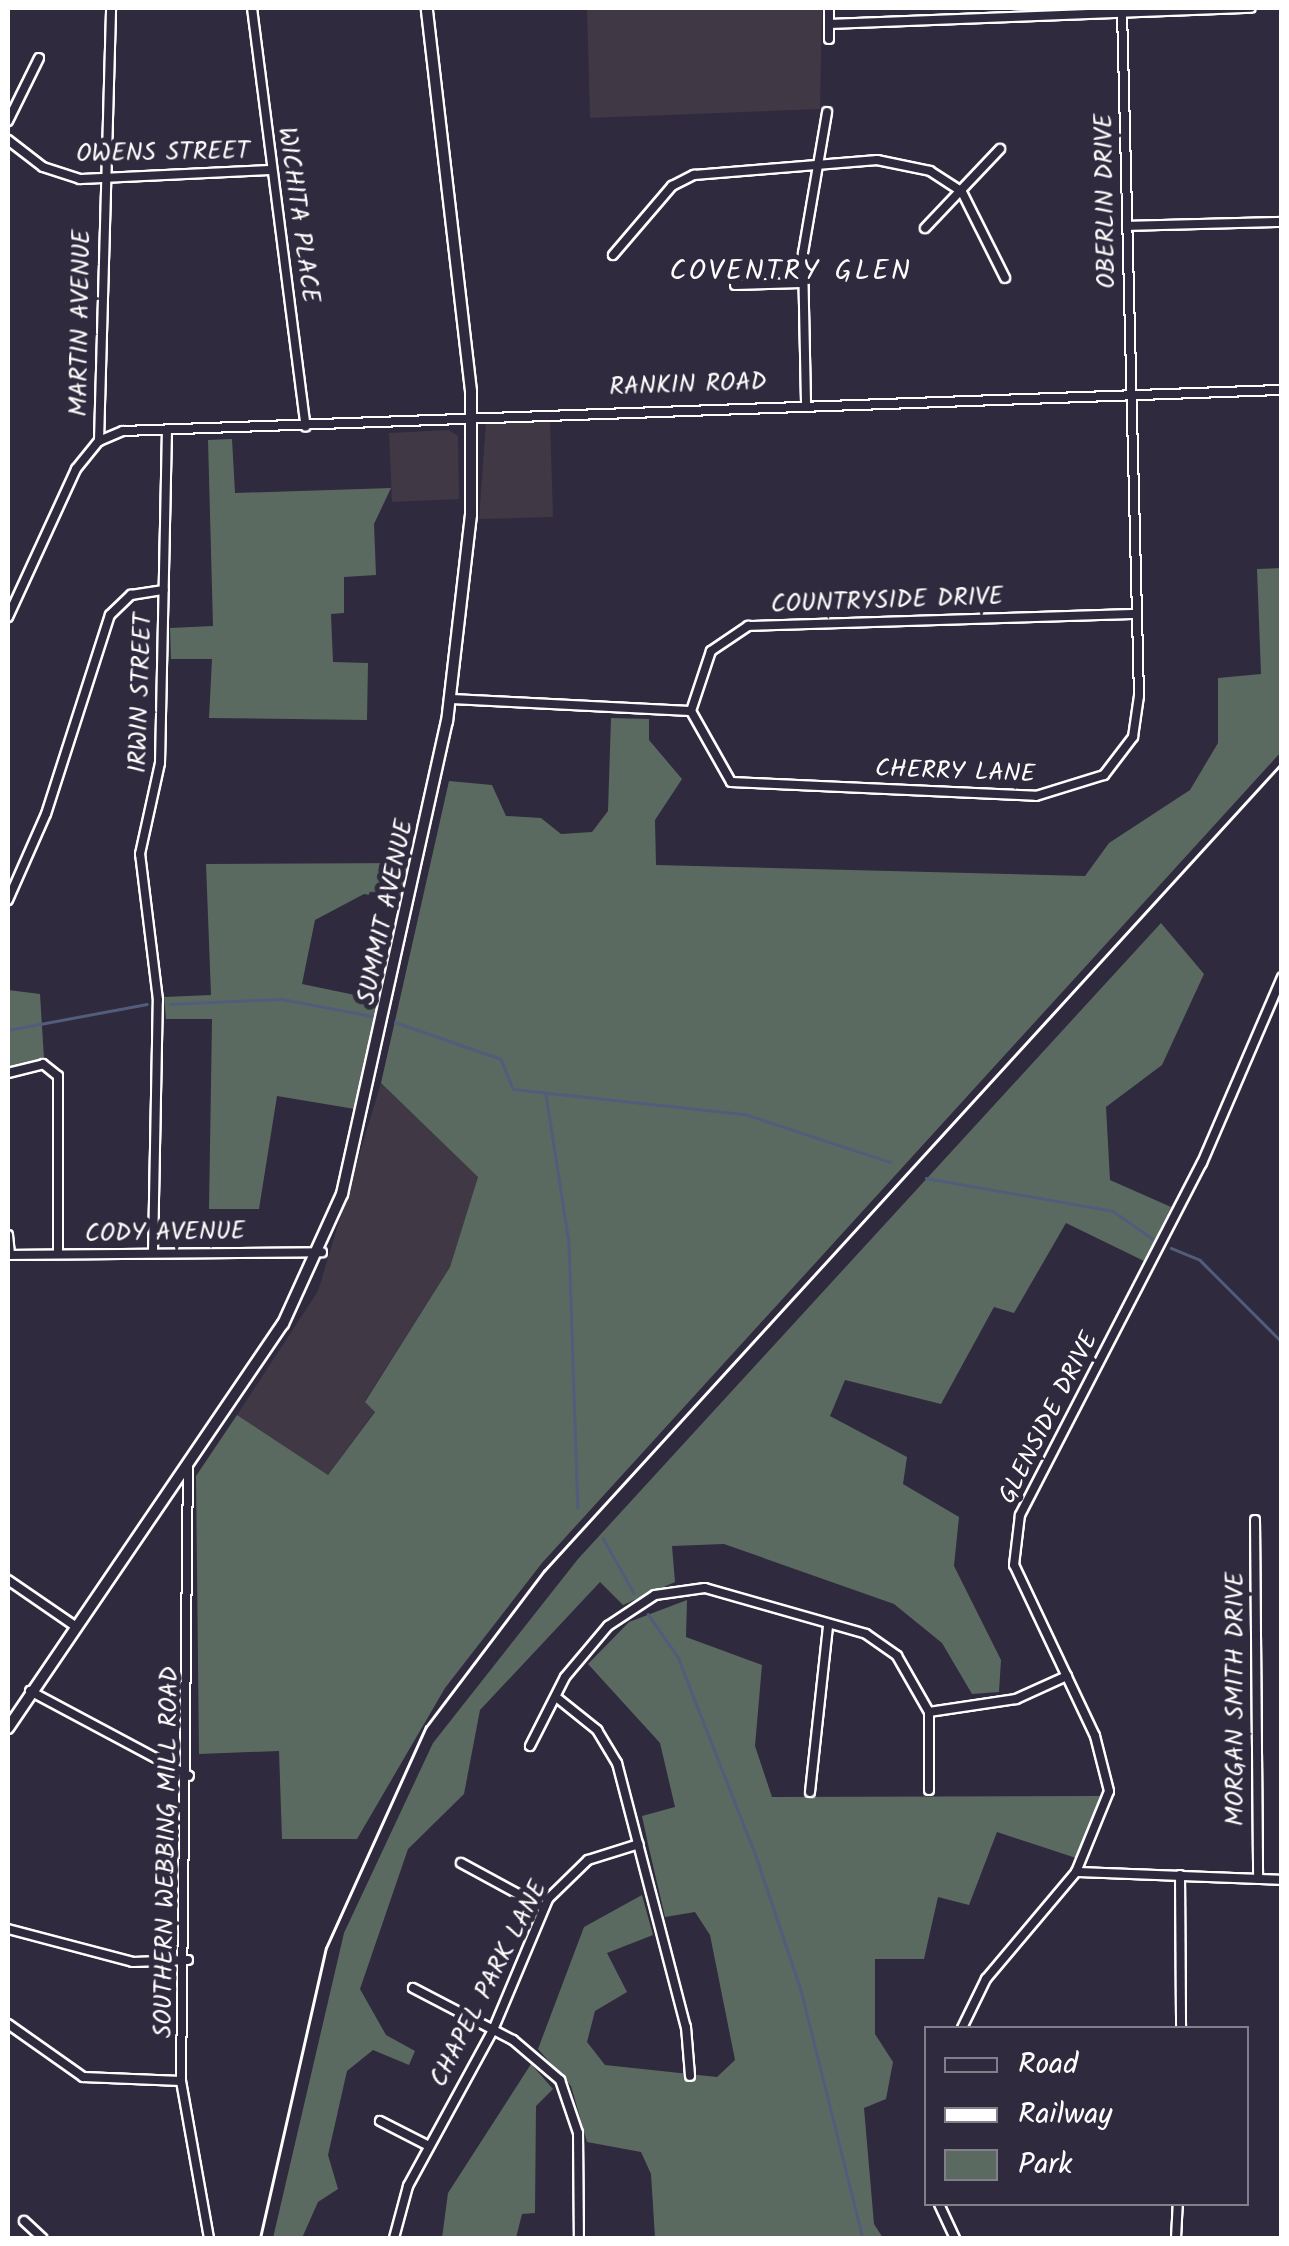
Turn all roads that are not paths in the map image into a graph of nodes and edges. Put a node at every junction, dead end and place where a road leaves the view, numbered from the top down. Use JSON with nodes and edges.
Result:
{"nodes":[{"id":1,"x":111,"y":8,"type":"edge"},
{"id":2,"x":252,"y":8,"type":"edge"},
{"id":3,"x":427,"y":8,"type":"edge"},
{"id":4,"x":829,"y":8,"type":"edge"},
{"id":5,"x":1251,"y":8,"type":"edge"},
{"id":6,"x":1122,"y":10,"type":"edge"},
{"id":7,"x":829,"y":24,"type":"junction"},
{"id":8,"x":829,"y":38,"type":"dead end"},
{"id":9,"x":39,"y":58,"type":"dead end"},
{"id":10,"x":827,"y":112,"type":"dead end"},
{"id":11,"x":8,"y":121,"type":"edge"},
{"id":12,"x":8,"y":140,"type":"edge"},
{"id":13,"x":1000,"y":150,"type":"dead end"},
{"id":14,"x":824,"y":162,"type":"junction"},
{"id":15,"x":271,"y":170,"type":"junction"},
{"id":16,"x":104,"y":178,"type":"junction"},
{"id":17,"x":962,"y":192,"type":"junction"},
{"id":18,"x":1282,"y":222,"type":"edge"},
{"id":19,"x":1127,"y":226,"type":"junction"},
{"id":20,"x":925,"y":228,"type":"dead end"},
{"id":21,"x":613,"y":255,"type":"dead end"},
{"id":22,"x":1004,"y":278,"type":"dead end"},
{"id":23,"x":801,"y":282,"type":"junction"},
{"id":24,"x":736,"y":285,"type":"dead end"},
{"id":25,"x":1282,"y":390,"type":"edge"},
{"id":26,"x":1131,"y":394,"type":"junction"},
{"id":27,"x":806,"y":402,"type":"junction"},
{"id":28,"x":472,"y":415,"type":"junction"},
{"id":29,"x":306,"y":426,"type":"junction"},
{"id":30,"x":167,"y":431,"type":"junction"},
{"id":31,"x":99,"y":442,"type":"junction"},
{"id":32,"x":164,"y":590,"type":"junction"},
{"id":33,"x":1136,"y":614,"type":"junction"},
{"id":34,"x":8,"y":616,"type":"edge"},
{"id":35,"x":452,"y":699,"type":"junction"},
{"id":36,"x":691,"y":711,"type":"junction"},
{"id":37,"x":8,"y":900,"type":"edge"},
{"id":38,"x":1282,"y":977,"type":"edge"},
{"id":39,"x":8,"y":1073,"type":"edge"},
{"id":40,"x":8,"y":1235,"type":"edge"},
{"id":41,"x":153,"y":1252,"type":"junction"},
{"id":42,"x":322,"y":1252,"type":"junction"},
{"id":43,"x":58,"y":1254,"type":"junction"},
{"id":44,"x":8,"y":1255,"type":"edge"},
{"id":45,"x":188,"y":1464,"type":"junction"},
{"id":46,"x":1255,"y":1520,"type":"dead end"},
{"id":47,"x":9,"y":1585,"type":"edge"},
{"id":48,"x":74,"y":1626,"type":"junction"},
{"id":49,"x":828,"y":1626,"type":"junction"},
{"id":50,"x":1067,"y":1676,"type":"junction"},
{"id":51,"x":30,"y":1691,"type":"junction"},
{"id":52,"x":556,"y":1698,"type":"junction"},
{"id":53,"x":929,"y":1712,"type":"junction"},
{"id":54,"x":8,"y":1728,"type":"edge"},
{"id":55,"x":530,"y":1746,"type":"dead end"},
{"id":56,"x":189,"y":1776,"type":"junction"},
{"id":57,"x":929,"y":1790,"type":"dead end"},
{"id":58,"x":810,"y":1792,"type":"dead end"},
{"id":59,"x":639,"y":1844,"type":"junction"},
{"id":60,"x":461,"y":1863,"type":"dead end"},
{"id":61,"x":1076,"y":1872,"type":"junction"},
{"id":62,"x":1180,"y":1875,"type":"junction"},
{"id":63,"x":1258,"y":1878,"type":"junction"},
{"id":64,"x":1282,"y":1880,"type":"edge"},
{"id":65,"x":544,"y":1908,"type":"junction"},
{"id":66,"x":8,"y":1929,"type":"edge"},
{"id":67,"x":188,"y":1960,"type":"junction"},
{"id":68,"x":413,"y":1988,"type":"dead end"},
{"id":69,"x":8,"y":2024,"type":"edge"},
{"id":70,"x":963,"y":2026,"type":"edge"},
{"id":71,"x":1180,"y":2026,"type":"edge"},
{"id":72,"x":493,"y":2030,"type":"junction"},
{"id":73,"x":690,"y":2076,"type":"dead end"},
{"id":74,"x":181,"y":2081,"type":"junction"},
{"id":75,"x":380,"y":2121,"type":"dead end"},
{"id":76,"x":427,"y":2145,"type":"junction"},
{"id":77,"x":941,"y":2206,"type":"edge"},
{"id":78,"x":1178,"y":2206,"type":"edge"},
{"id":79,"x":24,"y":2220,"type":"dead end"},
{"id":80,"x":42,"y":2238,"type":"edge"},
{"id":81,"x":209,"y":2238,"type":"edge"},
{"id":82,"x":394,"y":2238,"type":"edge"},
{"id":83,"x":578,"y":2238,"type":"edge"},
{"id":84,"x":955,"y":2238,"type":"edge"},
{"id":85,"x":1176,"y":2238,"type":"edge"}],
"edges":[{"from":1,"to":16,"type":"street","name":"MARTIN AVENUE"},
{"from":2,"to":15,"type":"street","name":"WICHITA PLACE"},
{"from":3,"to":28,"type":"main road","name":"SUMMIT AVENUE"},
{"from":4,"to":7,"type":"street"},
{"from":5,"to":6,"type":"street"},
{"from":6,"to":7,"type":"street"},
{"from":6,"to":19,"type":"street","name":"OBERLIN DRIVE"},
{"from":7,"to":8,"type":"street"},
{"from":9,"to":11,"type":"street"},
{"from":10,"to":14,"type":"street"},
{"from":12,"to":16,"type":"street","name":"OWENS STREET"},
{"from":13,"to":17,"type":"street"},
{"from":14,"to":17,"type":"street"},
{"from":14,"to":21,"type":"street"},
{"from":14,"to":23,"type":"street"},
{"from":15,"to":16,"type":"street","name":"OWENS STREET"},
{"from":15,"to":29,"type":"street","name":"WICHITA PLACE"},
{"from":16,"to":31,"type":"street","name":"MARTIN AVENUE"},
{"from":17,"to":20,"type":"street"},
{"from":17,"to":22,"type":"street"},
{"from":18,"to":19,"type":"street"},
{"from":19,"to":26,"type":"street","name":"OBERLIN DRIVE"},
{"from":23,"to":24,"type":"street"},
{"from":23,"to":27,"type":"street"},
{"from":25,"to":26,"type":"street","name":"RANKIN ROAD"},
{"from":26,"to":27,"type":"street","name":"RANKIN ROAD"},
{"from":26,"to":33,"type":"street","name":"CHERRY LANE"},
{"from":27,"to":28,"type":"street","name":"RANKIN ROAD"},
{"from":28,"to":29,"type":"street","name":"RANKIN ROAD"},
{"from":28,"to":35,"type":"main road","name":"SUMMIT AVENUE"},
{"from":29,"to":30,"type":"street","name":"RANKIN ROAD"},
{"from":30,"to":31,"type":"street","name":"RANKIN ROAD"},
{"from":30,"to":32,"type":"street","name":"IRWIN STREET"},
{"from":31,"to":34,"type":"street","name":"MARTIN AVENUE"},
{"from":32,"to":37,"type":"street"},
{"from":32,"to":41,"type":"street","name":"IRWIN STREET"},
{"from":33,"to":36,"type":"street","name":"COUNTRYSIDE DRIVE"},
{"from":33,"to":36,"type":"street","name":"CHERRY LANE"},
{"from":35,"to":36,"type":"street"},
{"from":35,"to":42,"type":"main road","name":"SUMMIT AVENUE"},
{"from":38,"to":50,"type":"street","name":"GLENSIDE DRIVE"},
{"from":39,"to":43,"type":"street"},
{"from":40,"to":44,"type":"street"},
{"from":41,"to":42,"type":"street","name":"CODY AVENUE"},
{"from":41,"to":43,"type":"street","name":"CODY AVENUE"},
{"from":42,"to":45,"type":"main road","name":"SUMMIT AVENUE"},
{"from":43,"to":44,"type":"street","name":"CODY AVENUE"},
{"from":45,"to":48,"type":"main road","name":"SUMMIT AVENUE"},
{"from":45,"to":56,"type":"street","name":"SOUTHERN WEBBING MILL ROAD"},
{"from":46,"to":63,"type":"street","name":"MORGAN SMITH DRIVE"},
{"from":47,"to":48,"type":"street"},
{"from":48,"to":51,"type":"main road","name":"SUMMIT AVENUE"},
{"from":49,"to":52,"type":"street"},
{"from":49,"to":53,"type":"street"},
{"from":49,"to":58,"type":"street"},
{"from":50,"to":53,"type":"street"},
{"from":50,"to":61,"type":"street","name":"GLENSIDE DRIVE"},
{"from":51,"to":54,"type":"main road","name":"SUMMIT AVENUE"},
{"from":51,"to":56,"type":"street"},
{"from":52,"to":55,"type":"street"},
{"from":52,"to":59,"type":"street"},
{"from":53,"to":57,"type":"street"},
{"from":56,"to":67,"type":"street","name":"SOUTHERN WEBBING MILL ROAD"},
{"from":59,"to":65,"type":"street","name":"CHAPEL PARK LANE"},
{"from":59,"to":73,"type":"street"},
{"from":60,"to":65,"type":"street"},
{"from":61,"to":62,"type":"street"},
{"from":61,"to":70,"type":"street","name":"GLENSIDE DRIVE"},
{"from":62,"to":63,"type":"street"},
{"from":62,"to":71,"type":"street"},
{"from":63,"to":64,"type":"street"},
{"from":65,"to":72,"type":"street","name":"CHAPEL PARK LANE"},
{"from":66,"to":67,"type":"street"},
{"from":67,"to":74,"type":"street","name":"SOUTHERN WEBBING MILL ROAD"},
{"from":68,"to":72,"type":"street"},
{"from":69,"to":74,"type":"street"},
{"from":72,"to":76,"type":"street","name":"CHAPEL PARK LANE"},
{"from":72,"to":83,"type":"street"},
{"from":74,"to":81,"type":"street","name":"SOUTHERN WEBBING MILL ROAD"},
{"from":75,"to":76,"type":"street"},
{"from":76,"to":82,"type":"street","name":"CHAPEL PARK LANE"},
{"from":77,"to":84,"type":"street"},
{"from":78,"to":85,"type":"street"},
{"from":79,"to":80,"type":"street"}]}
